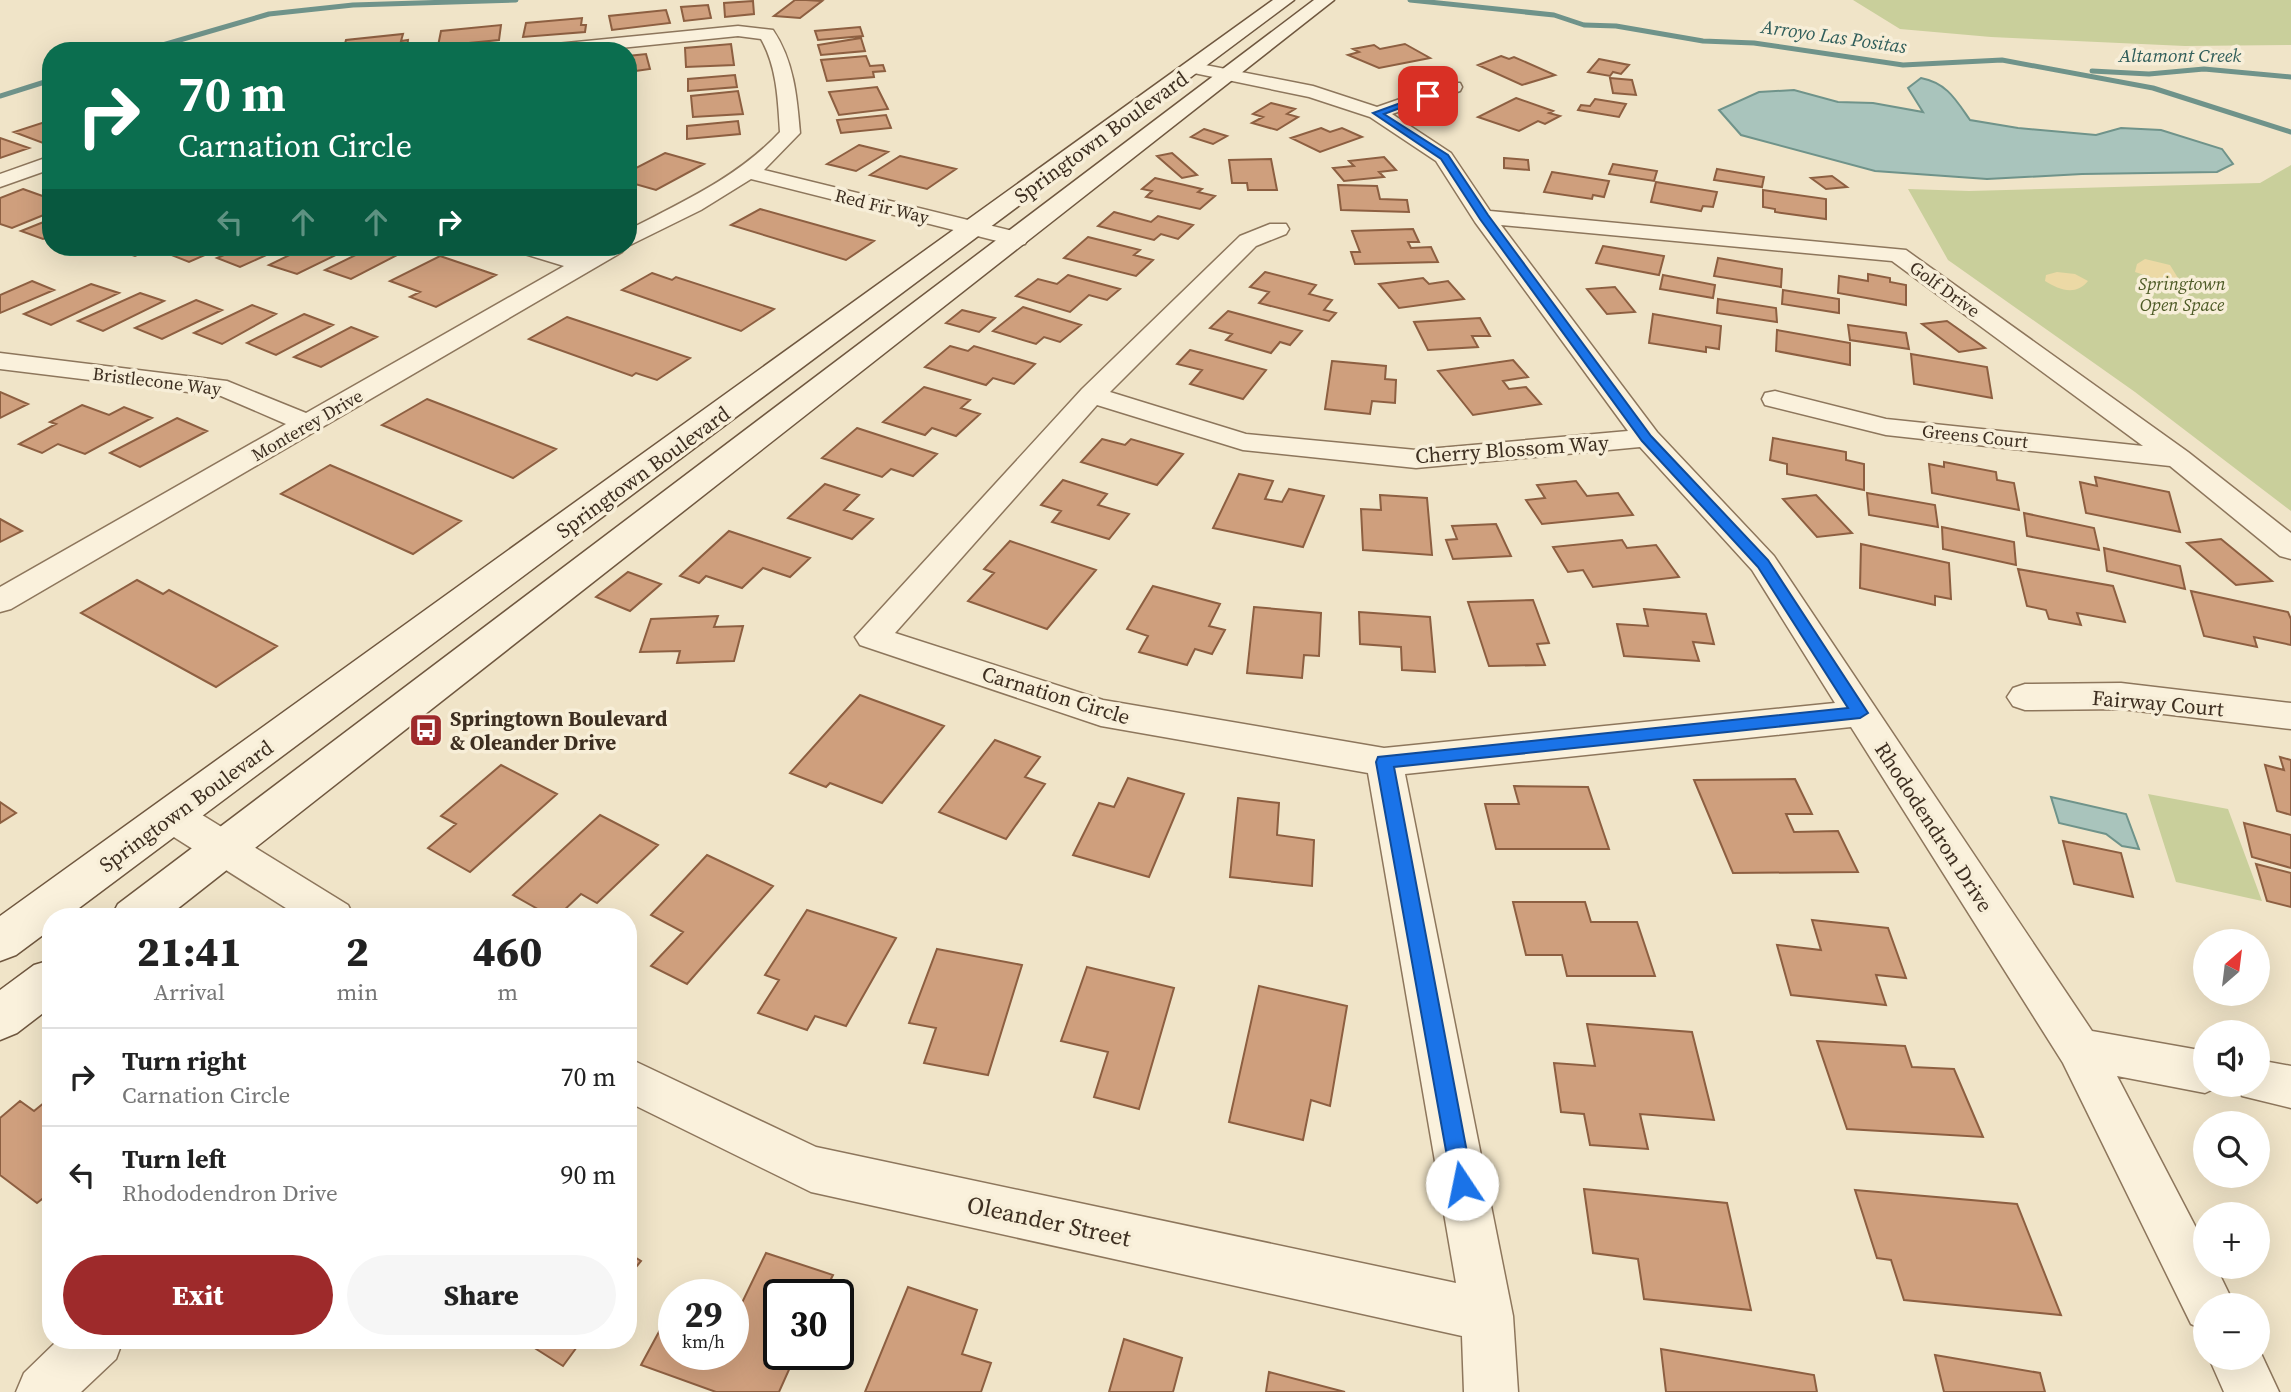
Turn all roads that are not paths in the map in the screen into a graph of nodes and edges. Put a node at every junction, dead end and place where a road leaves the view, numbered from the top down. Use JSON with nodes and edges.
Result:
{"nodes":[{"id":1,"x":1282,"y":2,"type":"edge"},
{"id":2,"x":1319,"y":5,"type":"edge"},
{"id":3,"x":627,"y":42,"type":"edge"},
{"id":4,"x":1195,"y":68,"type":"junction"},
{"id":5,"x":1230,"y":75,"type":"junction"},
{"id":6,"x":1453,"y":87,"type":"dead end"},
{"id":7,"x":1377,"y":113,"type":"junction"},
{"id":8,"x":42,"y":166,"type":"edge"},
{"id":9,"x":748,"y":172,"type":"junction"},
{"id":10,"x":0,"y":181,"type":"edge"},
{"id":11,"x":1483,"y":217,"type":"junction"},
{"id":12,"x":976,"y":229,"type":"junction"},
{"id":13,"x":1279,"y":229,"type":"dead end"},
{"id":14,"x":637,"y":234,"type":"edge"},
{"id":15,"x":1017,"y":239,"type":"junction"},
{"id":16,"x":556,"y":256,"type":"edge"},
{"id":17,"x":597,"y":256,"type":"edge"},
{"id":18,"x":582,"y":264,"type":"junction"},
{"id":19,"x":0,"y":361,"type":"edge"},
{"id":20,"x":1092,"y":394,"type":"junction"},
{"id":21,"x":1775,"y":399,"type":"dead end"},
{"id":22,"x":308,"y":424,"type":"junction"},
{"id":23,"x":1647,"y":438,"type":"junction"},
{"id":24,"x":2178,"y":458,"type":"junction"},
{"id":25,"x":2291,"y":549,"type":"edge"},
{"id":26,"x":0,"y":601,"type":"edge"},
{"id":27,"x":2025,"y":697,"type":"dead end"},
{"id":28,"x":1860,"y":713,"type":"junction"},
{"id":29,"x":2291,"y":716,"type":"edge"},
{"id":30,"x":1384,"y":762,"type":"junction"},
{"id":31,"x":172,"y":816,"type":"junction"},
{"id":32,"x":225,"y":848,"type":"junction"},
{"id":33,"x":45,"y":908,"type":"edge"},
{"id":34,"x":146,"y":908,"type":"edge"},
{"id":35,"x":320,"y":908,"type":"edge"},
{"id":36,"x":42,"y":910,"type":"edge"},
{"id":37,"x":0,"y":941,"type":"edge"},
{"id":38,"x":42,"y":987,"type":"edge"},
{"id":39,"x":0,"y":1018,"type":"edge"},
{"id":40,"x":2079,"y":1049,"type":"junction"},
{"id":41,"x":2193,"y":1070,"type":"edge"},
{"id":42,"x":637,"y":1083,"type":"edge"},
{"id":43,"x":2270,"y":1083,"type":"edge"},
{"id":44,"x":2291,"y":1087,"type":"edge"},
{"id":45,"x":2201,"y":1293,"type":"edge"},
{"id":46,"x":1487,"y":1316,"type":"junction"},
{"id":47,"x":88,"y":1349,"type":"edge"},
{"id":48,"x":2241,"y":1370,"type":"edge"},
{"id":49,"x":43,"y":1392,"type":"edge"},
{"id":50,"x":1491,"y":1392,"type":"edge"},
{"id":51,"x":2252,"y":1392,"type":"edge"}],
"edges":[{"from":1,"to":4,"type":"street","name":"Springtown Boulevard"},
{"from":2,"to":5,"type":"street","name":"Springtown Boulevard"},
{"from":3,"to":9,"type":"street"},
{"from":4,"to":5,"type":"street","name":"Rhododendron Drive"},
{"from":4,"to":12,"type":"street","name":"Springtown Boulevard"},
{"from":5,"to":7,"type":"street","name":"Rhododendron Drive"},
{"from":5,"to":15,"type":"street","name":"Springtown Boulevard"},
{"from":6,"to":7,"type":"street"},
{"from":7,"to":11,"type":"street","name":"Rhododendron Drive"},
{"from":8,"to":10,"type":"street"},
{"from":9,"to":12,"type":"street","name":"Red Fir Way"},
{"from":9,"to":14,"type":"street"},
{"from":11,"to":23,"type":"street","name":"Rhododendron Drive"},
{"from":11,"to":24,"type":"street","name":"Golf Drive"},
{"from":12,"to":15,"type":"street","name":"Red Fir Way"},
{"from":12,"to":31,"type":"street","name":"Springtown Boulevard"},
{"from":13,"to":20,"type":"street","name":"Carnation Circle"},
{"from":15,"to":32,"type":"street","name":"Springtown Boulevard"},
{"from":16,"to":18,"type":"street"},
{"from":17,"to":18,"type":"street","name":"Monterey Drive"},
{"from":18,"to":22,"type":"street","name":"Monterey Drive"},
{"from":19,"to":22,"type":"street","name":"Bristlecone Way"},
{"from":20,"to":23,"type":"street","name":"Cherry Blossom Way"},
{"from":20,"to":30,"type":"street","name":"Carnation Circle"},
{"from":21,"to":24,"type":"street","name":"Greens Court"},
{"from":22,"to":26,"type":"street","name":"Monterey Drive"},
{"from":23,"to":28,"type":"street","name":"Rhododendron Drive"},
{"from":24,"to":25,"type":"street","name":"Golf Drive"},
{"from":27,"to":29,"type":"street","name":"Fairway Court"},
{"from":28,"to":30,"type":"street","name":"Carnation Circle"},
{"from":28,"to":40,"type":"street","name":"Rhododendron Drive"},
{"from":30,"to":46,"type":"street"},
{"from":31,"to":32,"type":"street"},
{"from":31,"to":33,"type":"street","name":"Springtown Boulevard"},
{"from":32,"to":34,"type":"street","name":"Springtown Boulevard"},
{"from":32,"to":35,"type":"street"},
{"from":36,"to":37,"type":"street","name":"Springtown Boulevard"},
{"from":38,"to":39,"type":"street"},
{"from":40,"to":41,"type":"street"},
{"from":40,"to":45,"type":"street","name":"Rhododendron Drive"},
{"from":42,"to":46,"type":"street","name":"Oleander Street"},
{"from":43,"to":44,"type":"street"},
{"from":46,"to":50,"type":"street"},
{"from":47,"to":49,"type":"street"},
{"from":48,"to":51,"type":"street"}]}
